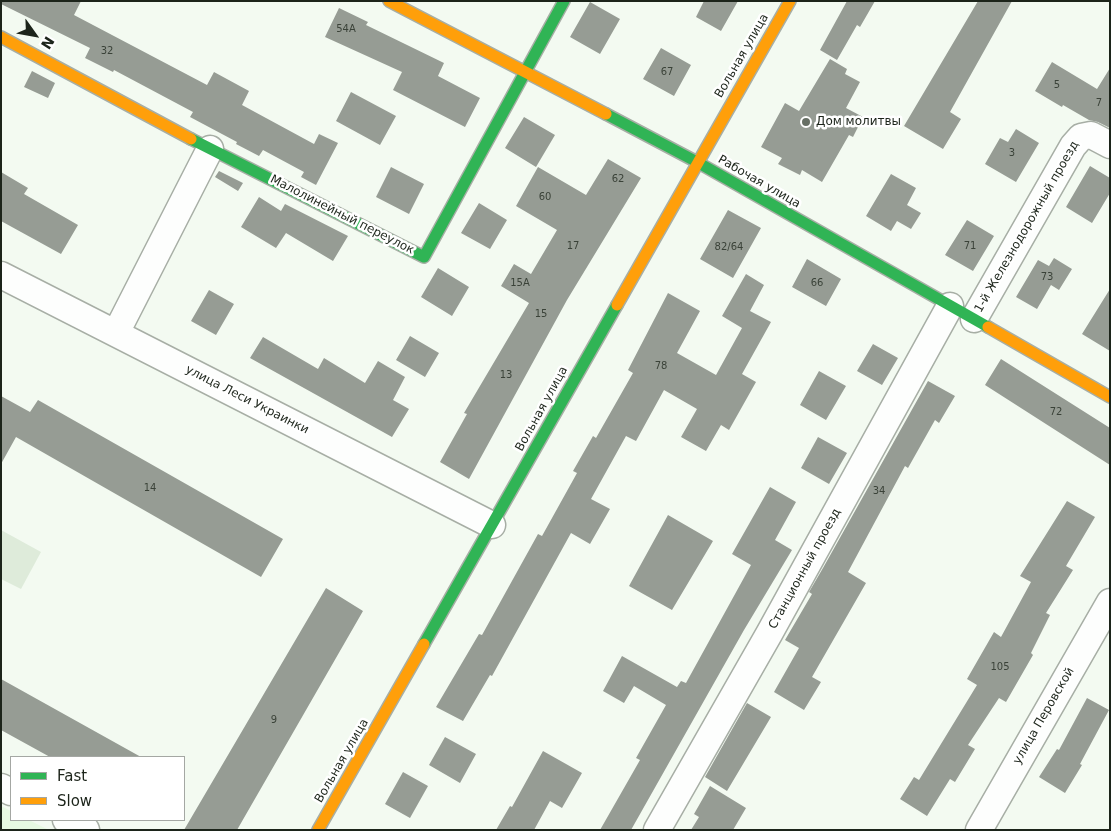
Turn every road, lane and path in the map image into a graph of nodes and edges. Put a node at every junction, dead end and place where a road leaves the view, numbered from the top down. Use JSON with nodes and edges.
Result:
{"nodes":[{"id":1,"x":389,"y":1,"type":"edge"},
{"id":2,"x":564,"y":1,"type":"edge"},
{"id":3,"x":790,"y":1,"type":"edge"},
{"id":4,"x":1,"y":37,"type":"edge"},
{"id":5,"x":524,"y":72,"type":"junction"},
{"id":6,"x":1110,"y":145,"type":"edge"},
{"id":7,"x":210,"y":149,"type":"junction"},
{"id":8,"x":697,"y":162,"type":"junction"},
{"id":9,"x":1,"y":275,"type":"edge"},
{"id":10,"x":950,"y":306,"type":"junction"},
{"id":11,"x":974,"y":319,"type":"junction"},
{"id":12,"x":116,"y":333,"type":"junction"},
{"id":13,"x":1110,"y":397,"type":"edge"},
{"id":14,"x":492,"y":525,"type":"junction"},
{"id":15,"x":1108,"y":607,"type":"edge"},
{"id":16,"x":68,"y":821,"type":"edge"},
{"id":17,"x":86,"y":830,"type":"edge"},
{"id":18,"x":318,"y":830,"type":"edge"},
{"id":19,"x":657,"y":830,"type":"edge"},
{"id":20,"x":979,"y":830,"type":"edge"}],
"edges":[{"from":1,"to":5,"type":"street","name":"Рабочая улица"},
{"from":2,"to":5,"type":"street","name":"Малолинейный переулок"},
{"from":3,"to":8,"type":"street","name":"Вольная улица"},
{"from":4,"to":7,"type":"street","name":"Малолинейный переулок"},
{"from":5,"to":7,"type":"street","name":"Малолинейный переулок"},
{"from":5,"to":8,"type":"street","name":"Рабочая улица"},
{"from":6,"to":11,"type":"street","name":"1-й Железнодорожный проезд"},
{"from":7,"to":12,"type":"street"},
{"from":8,"to":10,"type":"street","name":"Рабочая улица"},
{"from":8,"to":14,"type":"street","name":"Вольная улица"},
{"from":9,"to":12,"type":"street","name":"улица Леси Украинки"},
{"from":10,"to":11,"type":"street","name":"Рабочая улица"},
{"from":10,"to":19,"type":"street","name":"Станционный проезд"},
{"from":11,"to":13,"type":"street","name":"Рабочая улица"},
{"from":12,"to":14,"type":"street","name":"улица Леси Украинки"},
{"from":14,"to":18,"type":"street","name":"Вольная улица"},
{"from":15,"to":20,"type":"street","name":"улица Перовской"},
{"from":16,"to":17,"type":"street"}]}
